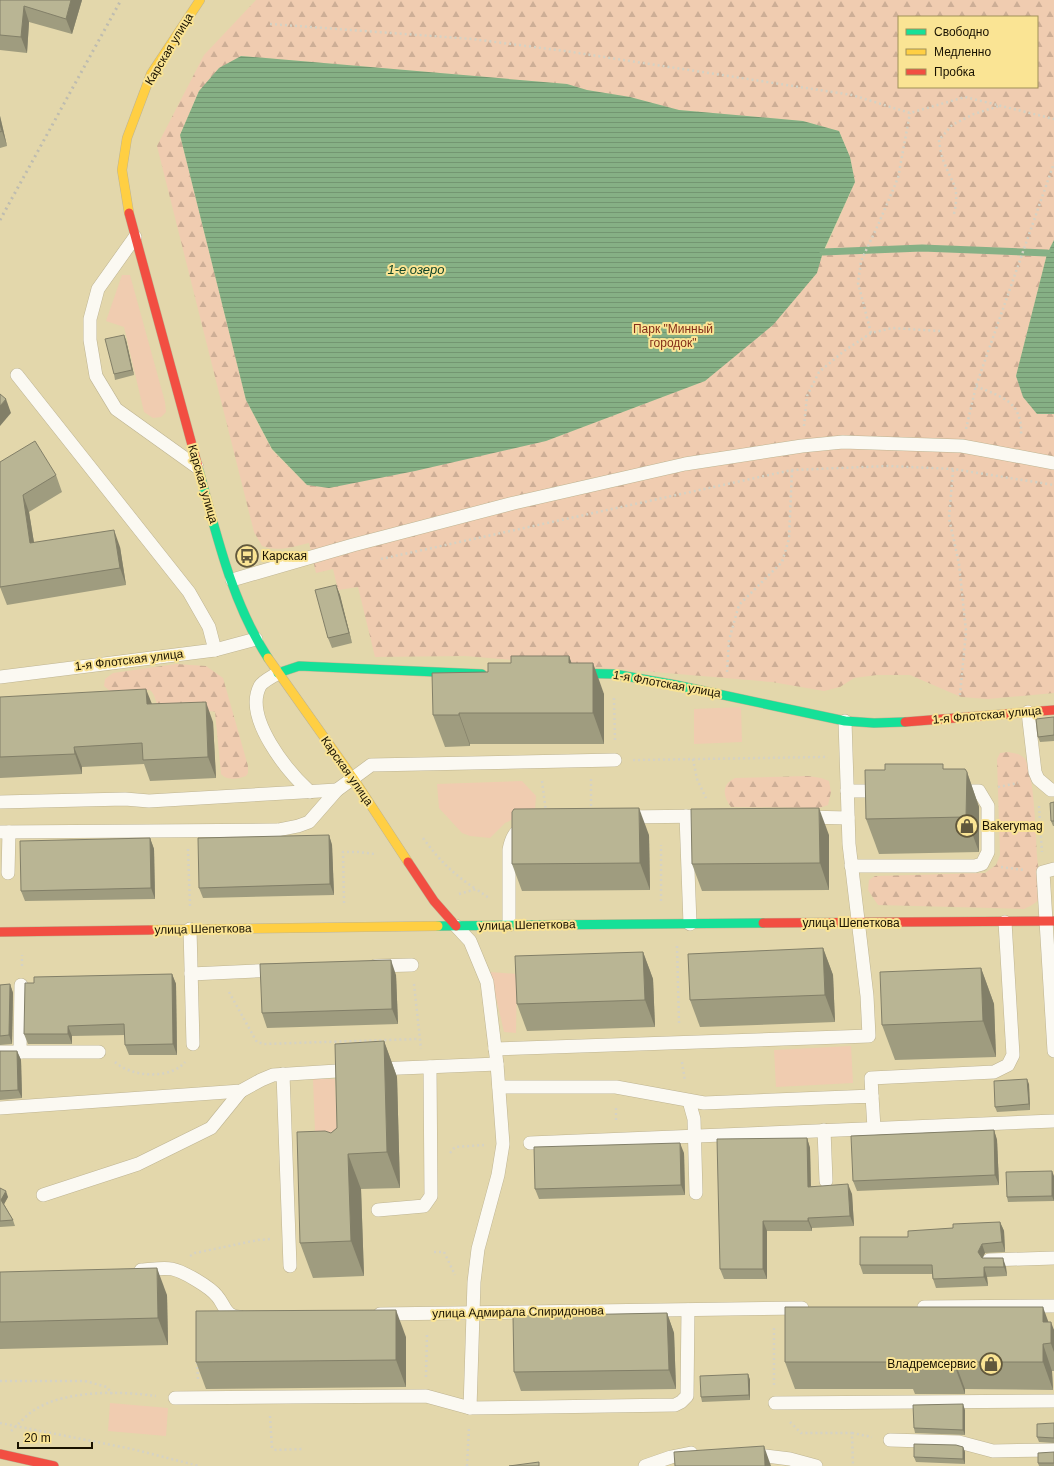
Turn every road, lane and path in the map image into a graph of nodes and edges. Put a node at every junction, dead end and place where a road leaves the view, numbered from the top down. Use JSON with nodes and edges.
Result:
{"nodes":[{"id":1,"x":200,"y":0,"type":"edge"},
{"id":2,"x":270,"y":24,"type":"dead end"},
{"id":3,"x":1000,"y":106,"type":"junction"},
{"id":4,"x":910,"y":113,"type":"junction"},
{"id":5,"x":1054,"y":119,"type":"edge"},
{"id":6,"x":1054,"y":163,"type":"edge"},
{"id":7,"x":954,"y":214,"type":"dead end"},
{"id":8,"x":135,"y":237,"type":"junction"},
{"id":9,"x":940,"y":331,"type":"dead end"},
{"id":10,"x":871,"y":333,"type":"junction"},
{"id":11,"x":17,"y":375,"type":"dead end"},
{"id":12,"x":976,"y":386,"type":"junction"},
{"id":13,"x":1022,"y":422,"type":"dead end"},
{"id":14,"x":802,"y":446,"type":"junction"},
{"id":15,"x":962,"y":446,"type":"junction"},
{"id":16,"x":1054,"y":463,"type":"edge"},
{"id":17,"x":197,"y":467,"type":"junction"},
{"id":18,"x":953,"y":469,"type":"junction"},
{"id":19,"x":792,"y":470,"type":"junction"},
{"id":20,"x":1054,"y":485,"type":"edge"},
{"id":21,"x":378,"y":559,"type":"dead end"},
{"id":22,"x":232,"y":580,"type":"junction"},
{"id":23,"x":256,"y":639,"type":"junction"},
{"id":24,"x":215,"y":650,"type":"junction"},
{"id":25,"x":278,"y":673,"type":"junction"},
{"id":26,"x":558,"y":673,"type":"edge"},
{"id":27,"x":489,"y":674,"type":"edge"},
{"id":28,"x":614,"y":674,"type":"junction"},
{"id":29,"x":0,"y":677,"type":"edge"},
{"id":30,"x":722,"y":694,"type":"junction"},
{"id":31,"x":1054,"y":710,"type":"edge"},
{"id":32,"x":1028,"y":712,"type":"junction"},
{"id":33,"x":958,"y":717,"type":"junction"},
{"id":34,"x":845,"y":721,"type":"junction"},
{"id":35,"x":846,"y":756,"type":"junction"},
{"id":36,"x":693,"y":759,"type":"junction"},
{"id":37,"x":615,"y":760,"type":"junction"},
{"id":38,"x":590,"y":761,"type":"junction"},
{"id":39,"x":541,"y":762,"type":"junction"},
{"id":40,"x":353,"y":778,"type":"junction"},
{"id":41,"x":1038,"y":779,"type":"junction"},
{"id":42,"x":337,"y":790,"type":"junction"},
{"id":43,"x":1054,"y":790,"type":"edge"},
{"id":44,"x":847,"y":791,"type":"junction"},
{"id":45,"x":894,"y":791,"type":"edge"},
{"id":46,"x":940,"y":791,"type":"edge"},
{"id":47,"x":979,"y":791,"type":"junction"},
{"id":48,"x":310,"y":792,"type":"junction"},
{"id":49,"x":0,"y":802,"type":"edge"},
{"id":50,"x":686,"y":816,"type":"junction"},
{"id":51,"x":719,"y":816,"type":"joint"},
{"id":52,"x":795,"y":817,"type":"edge"},
{"id":53,"x":547,"y":818,"type":"joint"},
{"id":54,"x":592,"y":818,"type":"joint"},
{"id":55,"x":848,"y":818,"type":"junction"},
{"id":56,"x":187,"y":831,"type":"junction"},
{"id":57,"x":4,"y":832,"type":"edge"},
{"id":58,"x":422,"y":836,"type":"dead end"},
{"id":59,"x":661,"y":845,"type":"dead end"},
{"id":60,"x":378,"y":855,"type":"dead end"},
{"id":61,"x":982,"y":864,"type":"junction"},
{"id":62,"x":851,"y":866,"type":"junction"},
{"id":63,"x":1049,"y":870,"type":"edge"},
{"id":64,"x":8,"y":873,"type":"dead end"},
{"id":65,"x":476,"y":889,"type":"dead end"},
{"id":66,"x":661,"y":903,"type":"dead end"},
{"id":67,"x":344,"y":905,"type":"dead end"},
{"id":68,"x":190,"y":907,"type":"dead end"},
{"id":69,"x":1050,"y":921,"type":"edge"},
{"id":70,"x":858,"y":922,"type":"junction"},
{"id":71,"x":1005,"y":922,"type":"junction"},
{"id":72,"x":690,"y":924,"type":"junction"},
{"id":73,"x":509,"y":925,"type":"junction"},
{"id":74,"x":456,"y":926,"type":"junction"},
{"id":75,"x":190,"y":929,"type":"junction"},
{"id":76,"x":0,"y":932,"type":"edge"},
{"id":77,"x":677,"y":939,"type":"dead end"},
{"id":78,"x":412,"y":965,"type":"joint"},
{"id":79,"x":366,"y":966,"type":"edge"},
{"id":80,"x":288,"y":969,"type":"edge"},
{"id":81,"x":218,"y":972,"type":"junction"},
{"id":82,"x":191,"y":974,"type":"junction"},
{"id":83,"x":21,"y":985,"type":"dead end"},
{"id":84,"x":678,"y":994,"type":"dead end"},
{"id":85,"x":867,"y":996,"type":"junction"},
{"id":86,"x":883,"y":996,"type":"edge"},
{"id":87,"x":418,"y":1039,"type":"junction"},
{"id":88,"x":193,"y":1044,"type":"joint"},
{"id":89,"x":495,"y":1049,"type":"junction"},
{"id":90,"x":1054,"y":1051,"type":"edge"},
{"id":91,"x":0,"y":1052,"type":"edge"},
{"id":92,"x":20,"y":1052,"type":"junction"},
{"id":93,"x":99,"y":1052,"type":"joint"},
{"id":94,"x":497,"y":1064,"type":"junction"},
{"id":95,"x":430,"y":1067,"type":"junction"},
{"id":96,"x":340,"y":1071,"type":"junction"},
{"id":97,"x":283,"y":1074,"type":"junction"},
{"id":98,"x":340,"y":1086,"type":"edge"},
{"id":99,"x":498,"y":1087,"type":"junction"},
{"id":100,"x":616,"y":1087,"type":"junction"},
{"id":101,"x":241,"y":1091,"type":"junction"},
{"id":102,"x":872,"y":1096,"type":"junction"},
{"id":103,"x":689,"y":1101,"type":"junction"},
{"id":104,"x":0,"y":1108,"type":"edge"},
{"id":105,"x":1054,"y":1121,"type":"edge"},
{"id":106,"x":874,"y":1128,"type":"junction"},
{"id":107,"x":824,"y":1130,"type":"junction"},
{"id":108,"x":695,"y":1136,"type":"junction"},
{"id":109,"x":616,"y":1139,"type":"junction"},
{"id":110,"x":530,"y":1143,"type":"dead end"},
{"id":111,"x":503,"y":1144,"type":"junction"},
{"id":112,"x":449,"y":1154,"type":"dead end"},
{"id":113,"x":826,"y":1181,"type":"dead end"},
{"id":114,"x":696,"y":1193,"type":"dead end"},
{"id":115,"x":43,"y":1195,"type":"dead end"},
{"id":116,"x":378,"y":1210,"type":"dead end"},
{"id":117,"x":289,"y":1238,"type":"junction"},
{"id":118,"x":1054,"y":1258,"type":"edge"},
{"id":119,"x":989,"y":1260,"type":"edge"},
{"id":120,"x":290,"y":1266,"type":"dead end"},
{"id":121,"x":172,"y":1269,"type":"junction"},
{"id":122,"x":125,"y":1270,"type":"edge"},
{"id":123,"x":1054,"y":1306,"type":"edge"},
{"id":124,"x":910,"y":1307,"type":"edge"},
{"id":125,"x":814,"y":1308,"type":"edge"},
{"id":126,"x":774,"y":1309,"type":"junction"},
{"id":127,"x":688,"y":1310,"type":"junction"},
{"id":128,"x":427,"y":1313,"type":"junction"},
{"id":129,"x":474,"y":1313,"type":"junction"},
{"id":130,"x":365,"y":1314,"type":"edge"},
{"id":131,"x":249,"y":1317,"type":"edge"},
{"id":132,"x":197,"y":1360,"type":"edge"},
{"id":133,"x":773,"y":1365,"type":"dead end"},
{"id":134,"x":0,"y":1381,"type":"edge"},
{"id":135,"x":112,"y":1394,"type":"junction"},
{"id":136,"x":426,"y":1396,"type":"junction"},
{"id":137,"x":270,"y":1397,"type":"junction"},
{"id":138,"x":175,"y":1398,"type":"joint"},
{"id":139,"x":198,"y":1398,"type":"junction"},
{"id":140,"x":1054,"y":1401,"type":"edge"},
{"id":141,"x":775,"y":1404,"type":"dead end"},
{"id":142,"x":470,"y":1408,"type":"junction"},
{"id":143,"x":0,"y":1423,"type":"edge"},
{"id":144,"x":16,"y":1426,"type":"junction"},
{"id":145,"x":801,"y":1433,"type":"dead end"},
{"id":146,"x":5,"y":1436,"type":"dead end"},
{"id":147,"x":890,"y":1440,"type":"dead end"},
{"id":148,"x":304,"y":1449,"type":"dead end"},
{"id":149,"x":1054,"y":1450,"type":"edge"},
{"id":150,"x":704,"y":1452,"type":"edge"},
{"id":151,"x":740,"y":1453,"type":"edge"},
{"id":152,"x":0,"y":1454,"type":"edge"},
{"id":153,"x":671,"y":1461,"type":"edge"},
{"id":154,"x":790,"y":1463,"type":"edge"},
{"id":155,"x":54,"y":1466,"type":"edge"},
{"id":156,"x":199,"y":1466,"type":"edge"},
{"id":157,"x":467,"y":1466,"type":"edge"},
{"id":158,"x":645,"y":1466,"type":"edge"},
{"id":159,"x":816,"y":1466,"type":"edge"},
{"id":160,"x":853,"y":1466,"type":"edge"}],
"edges":[{"from":1,"to":8,"type":"main road","name":"Карская улица"},
{"from":2,"to":4,"type":"path"},
{"from":3,"to":4,"type":"path"},
{"from":3,"to":5,"type":"path"},
{"from":3,"to":7,"type":"path"},
{"from":4,"to":10,"type":"path"},
{"from":6,"to":12,"type":"path"},
{"from":8,"to":17,"type":"main road","name":"Карская улица"},
{"from":8,"to":17,"type":"lane"},
{"from":9,"to":10,"type":"path"},
{"from":10,"to":14,"type":"path"},
{"from":11,"to":24,"type":"lane"},
{"from":12,"to":13,"type":"path"},
{"from":12,"to":15,"type":"path"},
{"from":14,"to":15,"type":"lane"},
{"from":14,"to":22,"type":"lane"},
{"from":15,"to":16,"type":"lane"},
{"from":17,"to":22,"type":"main road","name":"Карская улица"},
{"from":18,"to":19,"type":"path"},
{"from":18,"to":20,"type":"path"},
{"from":18,"to":33,"type":"path"},
{"from":19,"to":21,"type":"path"},
{"from":19,"to":30,"type":"path"},
{"from":22,"to":23,"type":"main road","name":"Карская улица"},
{"from":23,"to":24,"type":"lane","name":"1-я Флотская улица"},
{"from":23,"to":25,"type":"main road","name":"Карская улица"},
{"from":24,"to":29,"type":"lane","name":"1-я Флотская улица"},
{"from":25,"to":27,"type":"main road"},
{"from":25,"to":40,"type":"main road","name":"Карская улица"},
{"from":25,"to":48,"type":"lane"},
{"from":26,"to":28,"type":"main road","name":"1-я Флотская улица"},
{"from":28,"to":30,"type":"main road","name":"1-я Флотская улица"},
{"from":28,"to":37,"type":"path"},
{"from":30,"to":34,"type":"main road","name":"1-я Флотская улица"},
{"from":31,"to":32,"type":"main road","name":"1-я Флотская улица"},
{"from":32,"to":33,"type":"main road","name":"1-я Флотская улица"},
{"from":32,"to":41,"type":"lane"},
{"from":33,"to":34,"type":"main road","name":"1-я Флотская улица"},
{"from":34,"to":35,"type":"lane"},
{"from":35,"to":36,"type":"path"},
{"from":35,"to":44,"type":"lane"},
{"from":36,"to":37,"type":"path"},
{"from":36,"to":51,"type":"path"},
{"from":37,"to":38,"type":"lane"},
{"from":38,"to":39,"type":"lane"},
{"from":38,"to":54,"type":"path"},
{"from":39,"to":40,"type":"lane"},
{"from":39,"to":53,"type":"path"},
{"from":40,"to":42,"type":"lane"},
{"from":40,"to":74,"type":"main road","name":"Карская улица"},
{"from":41,"to":43,"type":"lane"},
{"from":41,"to":47,"type":"path"},
{"from":41,"to":63,"type":"path"},
{"from":42,"to":48,"type":"lane"},
{"from":42,"to":56,"type":"lane"},
{"from":44,"to":45,"type":"lane"},
{"from":44,"to":55,"type":"lane"},
{"from":46,"to":47,"type":"lane"},
{"from":47,"to":61,"type":"lane"},
{"from":48,"to":49,"type":"lane"},
{"from":50,"to":51,"type":"lane"},
{"from":50,"to":54,"type":"lane"},
{"from":50,"to":72,"type":"lane"},
{"from":52,"to":55,"type":"lane"},
{"from":53,"to":73,"type":"lane"},
{"from":55,"to":62,"type":"lane"},
{"from":56,"to":57,"type":"lane"},
{"from":56,"to":68,"type":"path"},
{"from":57,"to":64,"type":"lane"},
{"from":58,"to":65,"type":"path"},
{"from":59,"to":66,"type":"path"},
{"from":60,"to":67,"type":"path"},
{"from":61,"to":62,"type":"lane"},
{"from":61,"to":63,"type":"path"},
{"from":62,"to":70,"type":"lane"},
{"from":63,"to":69,"type":"lane"},
{"from":69,"to":71,"type":"main road","name":"улица Шепеткова"},
{"from":69,"to":90,"type":"lane"},
{"from":70,"to":71,"type":"main road","name":"улица Шепеткова"},
{"from":70,"to":72,"type":"main road","name":"улица Шепеткова"},
{"from":70,"to":85,"type":"lane"},
{"from":71,"to":102,"type":"lane"},
{"from":72,"to":73,"type":"main road","name":"улица Шепеткова"},
{"from":73,"to":74,"type":"main road","name":"улица Шепеткова"},
{"from":74,"to":75,"type":"main road","name":"улица Шепеткова"},
{"from":74,"to":89,"type":"lane"},
{"from":75,"to":76,"type":"main road","name":"улица Шепеткова"},
{"from":75,"to":82,"type":"lane"},
{"from":77,"to":84,"type":"path"},
{"from":78,"to":79,"type":"lane"},
{"from":78,"to":87,"type":"path"},
{"from":80,"to":81,"type":"lane"},
{"from":81,"to":82,"type":"lane"},
{"from":81,"to":87,"type":"path"},
{"from":82,"to":88,"type":"lane"},
{"from":83,"to":92,"type":"lane"},
{"from":85,"to":86,"type":"lane"},
{"from":85,"to":89,"type":"lane"},
{"from":87,"to":95,"type":"path"},
{"from":88,"to":93,"type":"path"},
{"from":89,"to":94,"type":"lane"},
{"from":91,"to":92,"type":"lane"},
{"from":92,"to":93,"type":"lane"},
{"from":94,"to":95,"type":"lane"},
{"from":94,"to":99,"type":"lane"},
{"from":95,"to":96,"type":"lane"},
{"from":95,"to":116,"type":"lane"},
{"from":96,"to":97,"type":"lane"},
{"from":96,"to":98,"type":"lane"},
{"from":97,"to":101,"type":"lane"},
{"from":97,"to":117,"type":"lane"},
{"from":99,"to":100,"type":"lane"},
{"from":99,"to":111,"type":"lane"},
{"from":100,"to":103,"type":"lane"},
{"from":100,"to":109,"type":"path"},
{"from":101,"to":104,"type":"lane"},
{"from":101,"to":115,"type":"lane"},
{"from":102,"to":103,"type":"lane"},
{"from":102,"to":106,"type":"lane"},
{"from":103,"to":108,"type":"lane"},
{"from":105,"to":106,"type":"lane"},
{"from":106,"to":107,"type":"lane"},
{"from":107,"to":108,"type":"lane"},
{"from":107,"to":113,"type":"lane"},
{"from":108,"to":109,"type":"lane"},
{"from":108,"to":114,"type":"lane"},
{"from":109,"to":110,"type":"lane"},
{"from":111,"to":112,"type":"path"},
{"from":111,"to":129,"type":"lane"},
{"from":117,"to":120,"type":"lane"},
{"from":117,"to":121,"type":"path"},
{"from":118,"to":119,"type":"lane"},
{"from":121,"to":122,"type":"lane"},
{"from":121,"to":131,"type":"lane"},
{"from":123,"to":124,"type":"lane"},
{"from":125,"to":126,"type":"lane","name":"улица Адмирала Спиридонова"},
{"from":126,"to":127,"type":"lane","name":"улица Адмирала Спиридонова"},
{"from":126,"to":133,"type":"path"},
{"from":127,"to":129,"type":"lane","name":"улица Адмирала Спиридонова"},
{"from":127,"to":142,"type":"lane"},
{"from":128,"to":129,"type":"lane","name":"улица Адмирала Спиридонова"},
{"from":128,"to":130,"type":"lane","name":"улица Адмирала Спиридонова"},
{"from":128,"to":136,"type":"path"},
{"from":129,"to":142,"type":"lane"},
{"from":132,"to":139,"type":"path"},
{"from":134,"to":135,"type":"path"},
{"from":135,"to":138,"type":"path"},
{"from":135,"to":144,"type":"path"},
{"from":136,"to":137,"type":"lane"},
{"from":136,"to":142,"type":"lane"},
{"from":137,"to":139,"type":"lane"},
{"from":137,"to":148,"type":"path"},
{"from":138,"to":139,"type":"lane"},
{"from":140,"to":141,"type":"lane"},
{"from":142,"to":157,"type":"path"},
{"from":143,"to":144,"type":"path"},
{"from":144,"to":146,"type":"path"},
{"from":144,"to":156,"type":"path"},
{"from":145,"to":160,"type":"path"},
{"from":147,"to":149,"type":"lane"},
{"from":150,"to":153,"type":"lane"},
{"from":151,"to":154,"type":"lane"},
{"from":152,"to":155,"type":"main road"},
{"from":153,"to":158,"type":"lane"},
{"from":154,"to":159,"type":"lane"}]}
